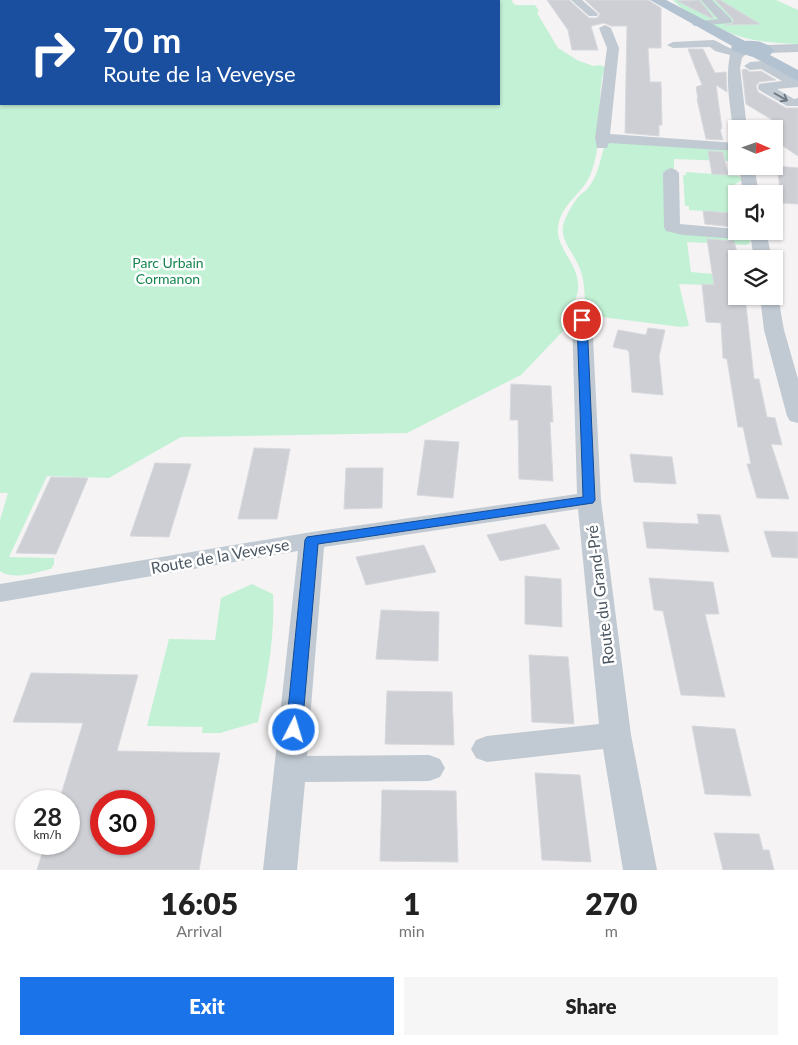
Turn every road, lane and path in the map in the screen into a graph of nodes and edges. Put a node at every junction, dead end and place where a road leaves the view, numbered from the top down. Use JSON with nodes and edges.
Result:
{"nodes":[{"id":1,"x":576,"y":0,"type":"edge"},
{"id":2,"x":656,"y":0,"type":"edge"},
{"id":3,"x":706,"y":0,"type":"edge"},
{"id":4,"x":593,"y":14,"type":"dead end"},
{"id":5,"x":698,"y":24,"type":"junction"},
{"id":6,"x":605,"y":28,"type":"dead end"},
{"id":7,"x":673,"y":46,"type":"dead end"},
{"id":8,"x":798,"y":48,"type":"edge"},
{"id":9,"x":741,"y":50,"type":"junction"},
{"id":10,"x":758,"y":56,"type":"junction"},
{"id":11,"x":797,"y":81,"type":"edge"},
{"id":12,"x":798,"y":102,"type":"edge"},
{"id":13,"x":739,"y":120,"type":"edge"},
{"id":14,"x":728,"y":147,"type":"edge"},
{"id":15,"x":671,"y":173,"type":"dead end"},
{"id":16,"x":728,"y":232,"type":"edge"},
{"id":17,"x":770,"y":305,"type":"edge"},
{"id":18,"x":582,"y":317,"type":"dead end"},
{"id":19,"x":798,"y":416,"type":"edge"},
{"id":20,"x":589,"y":500,"type":"junction"},
{"id":21,"x":312,"y":540,"type":"junction"},
{"id":22,"x":0,"y":593,"type":"edge"},
{"id":23,"x":616,"y":735,"type":"junction"},
{"id":24,"x":487,"y":749,"type":"dead end"},
{"id":25,"x":429,"y":768,"type":"dead end"},
{"id":26,"x":291,"y":769,"type":"junction"},
{"id":27,"x":280,"y":870,"type":"edge"},
{"id":28,"x":640,"y":870,"type":"edge"}],
"edges":[{"from":1,"to":4,"type":"street"},
{"from":2,"to":5,"type":"main road"},
{"from":3,"to":5,"type":"street"},
{"from":5,"to":9,"type":"main road"},
{"from":6,"to":14,"type":"street"},
{"from":7,"to":9,"type":"street"},
{"from":8,"to":10,"type":"street"},
{"from":9,"to":10,"type":"main road"},
{"from":9,"to":13,"type":"street"},
{"from":10,"to":11,"type":"main road"},
{"from":11,"to":12,"type":"street","one_way":true},
{"from":15,"to":16,"type":"street"},
{"from":17,"to":19,"type":"street"},
{"from":18,"to":20,"type":"street","name":"Route du Grand-Pré"},
{"from":20,"to":21,"type":"street","name":"Route de la Veveyse"},
{"from":20,"to":23,"type":"street","name":"Route du Grand-Pré"},
{"from":21,"to":22,"type":"street","name":"Route de la Veveyse"},
{"from":21,"to":26,"type":"street"},
{"from":23,"to":24,"type":"street"},
{"from":23,"to":28,"type":"street","name":"Route du Grand-Pré"},
{"from":25,"to":26,"type":"street"},
{"from":26,"to":27,"type":"street"}]}
